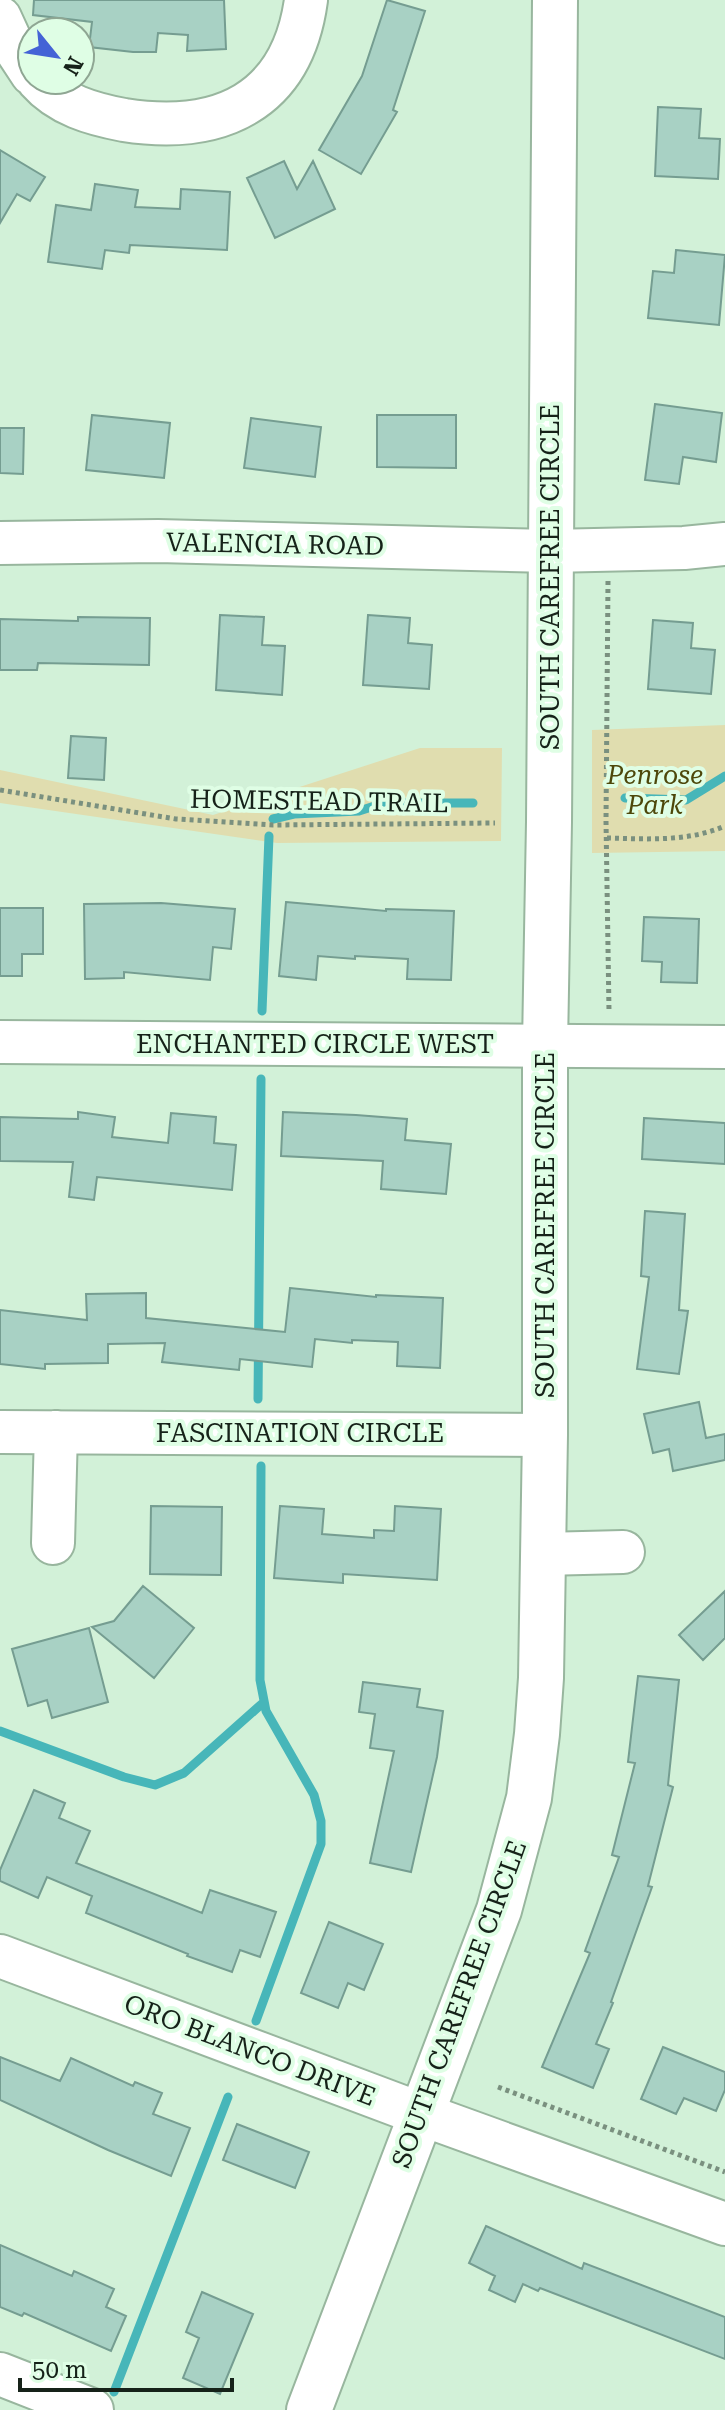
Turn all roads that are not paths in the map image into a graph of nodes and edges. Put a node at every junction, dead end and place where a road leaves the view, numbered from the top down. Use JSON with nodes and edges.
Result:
{"nodes":[{"id":1,"x":306,"y":0,"type":"edge"},
{"id":2,"x":555,"y":0,"type":"edge"},
{"id":3,"x":0,"y":18,"type":"edge"},
{"id":4,"x":16,"y":50,"type":"edge"},
{"id":5,"x":55,"y":96,"type":"edge"},
{"id":6,"x":0,"y":543,"type":"edge"},
{"id":7,"x":725,"y":544,"type":"edge"},
{"id":8,"x":550,"y":551,"type":"junction"},
{"id":9,"x":0,"y":1042,"type":"edge"},
{"id":10,"x":545,"y":1045,"type":"junction"},
{"id":11,"x":725,"y":1047,"type":"edge"},
{"id":12,"x":0,"y":1432,"type":"edge"},
{"id":13,"x":56,"y":1432,"type":"junction"},
{"id":14,"x":545,"y":1435,"type":"junction"},
{"id":15,"x":53,"y":1543,"type":"dead end"},
{"id":16,"x":623,"y":1552,"type":"dead end"},
{"id":17,"x":543,"y":1554,"type":"junction"},
{"id":18,"x":0,"y":1956,"type":"edge"},
{"id":19,"x":421,"y":2114,"type":"junction"},
{"id":20,"x":725,"y":2224,"type":"edge"},
{"id":21,"x":0,"y":2374,"type":"edge"},
{"id":22,"x":92,"y":2410,"type":"edge"},
{"id":23,"x":309,"y":2410,"type":"edge"}],
"edges":[{"from":1,"to":5,"type":"street"},
{"from":2,"to":8,"type":"main road","name":"SOUTH CAREFREE CIRCLE"},
{"from":3,"to":4,"type":"street"},
{"from":6,"to":8,"type":"street","name":"VALENCIA ROAD"},
{"from":7,"to":8,"type":"street","name":"VALENCIA ROAD"},
{"from":8,"to":10,"type":"main road","name":"SOUTH CAREFREE CIRCLE"},
{"from":9,"to":10,"type":"street","name":"ENCHANTED CIRCLE WEST"},
{"from":10,"to":11,"type":"street","name":"ENCHANTED CIRCLE WEST"},
{"from":10,"to":14,"type":"main road","name":"SOUTH CAREFREE CIRCLE"},
{"from":12,"to":13,"type":"street","name":"FASCINATION CIRCLE"},
{"from":13,"to":14,"type":"street","name":"FASCINATION CIRCLE"},
{"from":13,"to":15,"type":"street"},
{"from":14,"to":17,"type":"main road","name":"SOUTH CAREFREE CIRCLE"},
{"from":16,"to":17,"type":"street"},
{"from":17,"to":19,"type":"main road","name":"SOUTH CAREFREE CIRCLE"},
{"from":18,"to":19,"type":"street","name":"ORO BLANCO DRIVE"},
{"from":19,"to":20,"type":"street","name":"ORO BLANCO DRIVE"},
{"from":19,"to":23,"type":"main road","name":"SOUTH CAREFREE CIRCLE"},
{"from":21,"to":22,"type":"street"}]}
